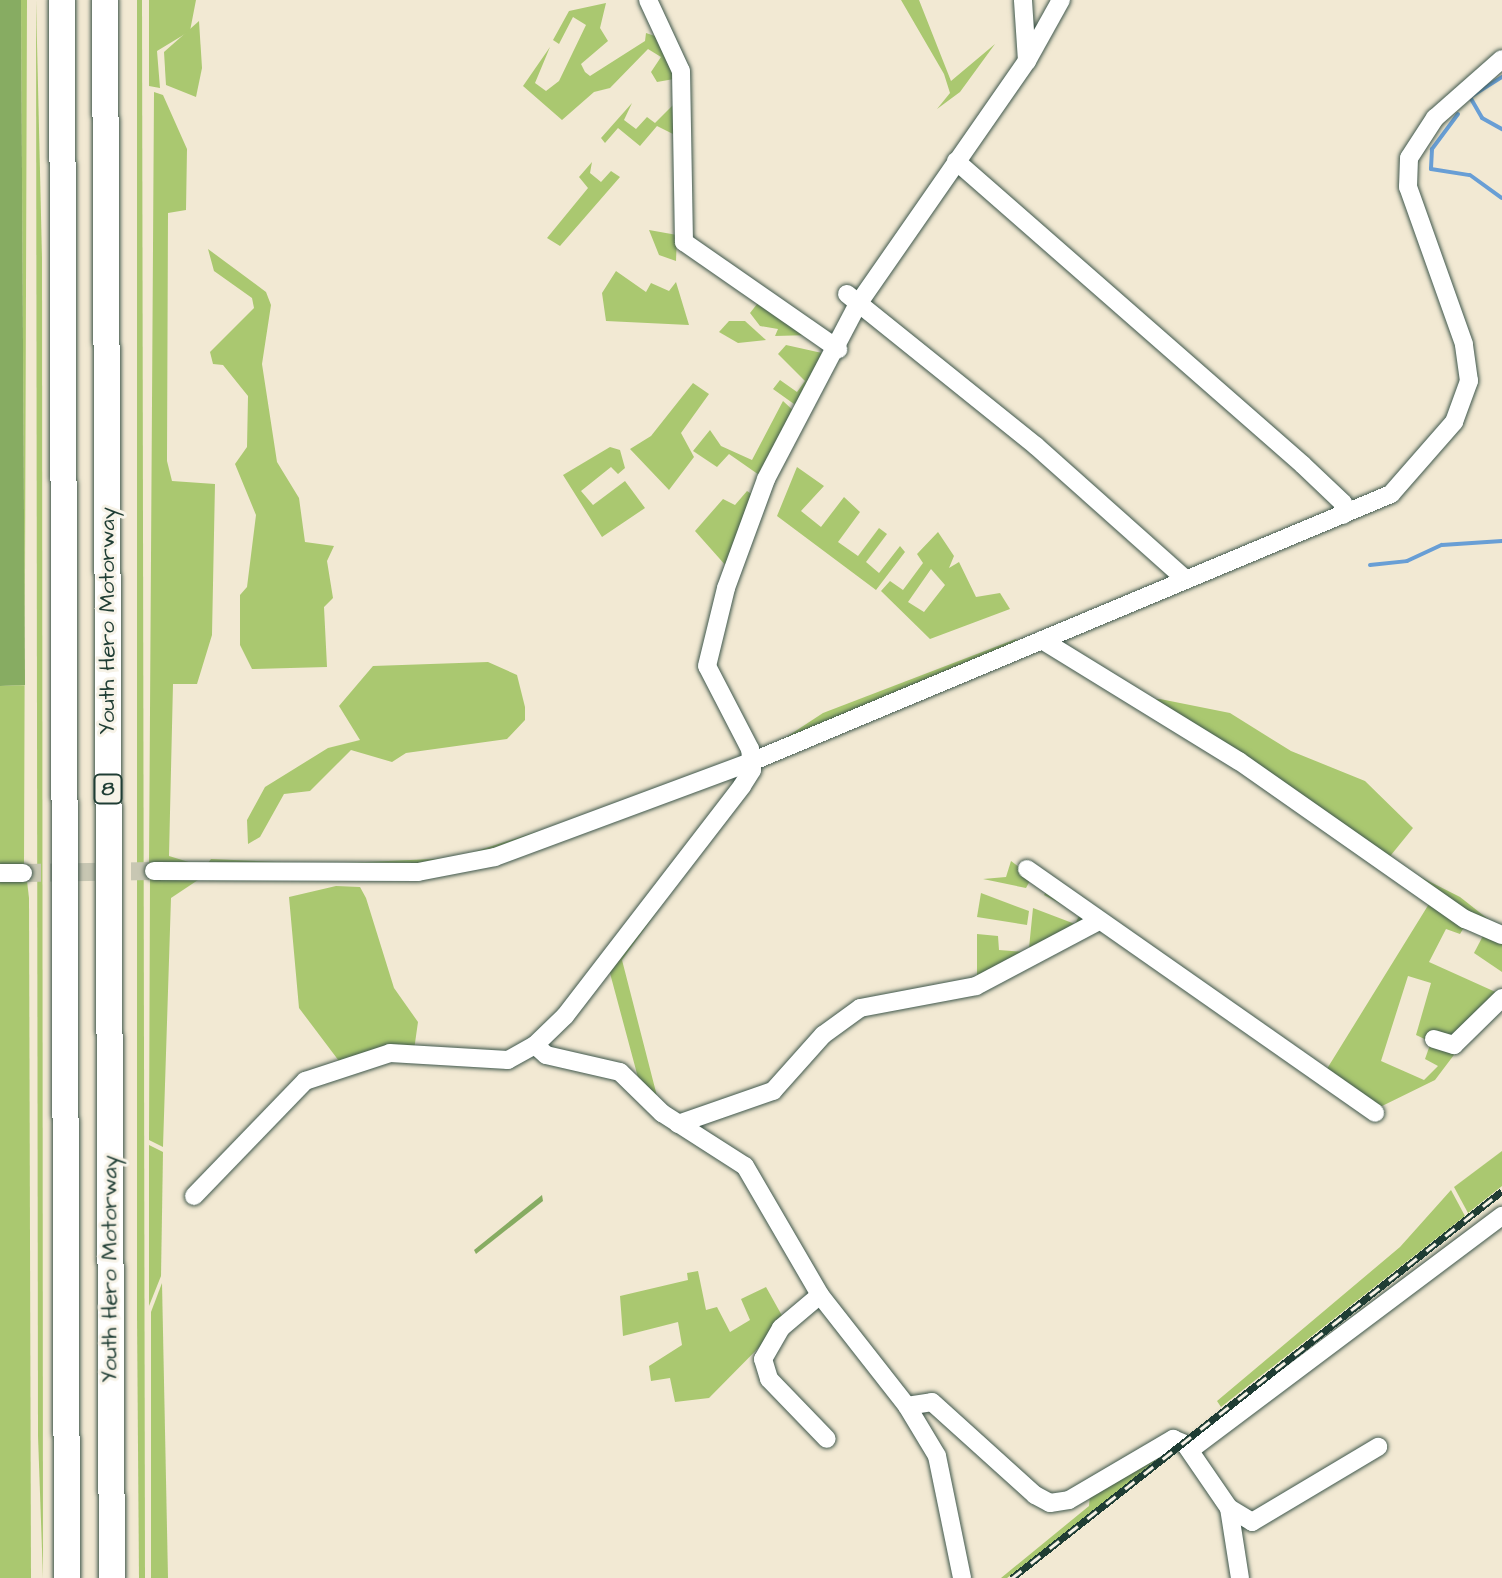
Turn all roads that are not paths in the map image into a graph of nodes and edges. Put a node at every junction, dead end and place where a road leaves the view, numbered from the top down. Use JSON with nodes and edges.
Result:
{"nodes":[{"id":1,"x":62,"y":0,"type":"edge"},
{"id":2,"x":105,"y":0,"type":"edge"},
{"id":3,"x":648,"y":0,"type":"edge"},
{"id":4,"x":1023,"y":0,"type":"edge"},
{"id":5,"x":1061,"y":0,"type":"edge"},
{"id":6,"x":1502,"y":59,"type":"edge"},
{"id":7,"x":1027,"y":61,"type":"junction"},
{"id":8,"x":956,"y":161,"type":"junction"},
{"id":9,"x":853,"y":299,"type":"junction"},
{"id":10,"x":838,"y":349,"type":"junction"},
{"id":11,"x":1343,"y":515,"type":"junction"},
{"id":12,"x":1184,"y":578,"type":"junction"},
{"id":13,"x":1042,"y":640,"type":"junction"},
{"id":14,"x":751,"y":762,"type":"junction"},
{"id":15,"x":1027,"y":869,"type":"dead end"},
{"id":16,"x":154,"y":871,"type":"tunnel mouth"},
{"id":17,"x":0,"y":873,"type":"edge"},
{"id":18,"x":23,"y":873,"type":"tunnel mouth"},
{"id":19,"x":1099,"y":921,"type":"junction"},
{"id":20,"x":1502,"y":935,"type":"edge"},
{"id":21,"x":1502,"y":998,"type":"edge"},
{"id":22,"x":1434,"y":1039,"type":"dead end"},
{"id":23,"x":535,"y":1045,"type":"junction"},
{"id":24,"x":1375,"y":1113,"type":"dead end"},
{"id":25,"x":678,"y":1124,"type":"junction"},
{"id":26,"x":194,"y":1196,"type":"dead end"},
{"id":27,"x":1502,"y":1216,"type":"edge"},
{"id":28,"x":820,"y":1295,"type":"junction"},
{"id":29,"x":907,"y":1406,"type":"junction"},
{"id":30,"x":827,"y":1439,"type":"dead end"},
{"id":31,"x":1378,"y":1447,"type":"dead end"},
{"id":32,"x":1190,"y":1450,"type":"junction"},
{"id":33,"x":1229,"y":1508,"type":"junction"},
{"id":34,"x":67,"y":1578,"type":"edge"},
{"id":35,"x":112,"y":1578,"type":"edge"},
{"id":36,"x":962,"y":1578,"type":"edge"},
{"id":37,"x":1240,"y":1578,"type":"edge"}],
"edges":[{"from":1,"to":34,"type":"highway","name":"Youth Hero Motorway","number":"8"},
{"from":2,"to":35,"type":"highway","name":"Youth Hero Motorway","number":"8"},
{"from":3,"to":10,"type":"street"},
{"from":4,"to":7,"type":"street"},
{"from":5,"to":7,"type":"street"},
{"from":6,"to":11,"type":"street"},
{"from":7,"to":8,"type":"street"},
{"from":8,"to":9,"type":"street"},
{"from":8,"to":11,"type":"street"},
{"from":9,"to":10,"type":"street"},
{"from":9,"to":12,"type":"street"},
{"from":10,"to":14,"type":"street"},
{"from":11,"to":12,"type":"street"},
{"from":12,"to":13,"type":"street"},
{"from":13,"to":14,"type":"street"},
{"from":13,"to":20,"type":"street"},
{"from":14,"to":16,"type":"street"},
{"from":14,"to":23,"type":"street"},
{"from":15,"to":19,"type":"street"},
{"from":17,"to":18,"type":"street"},
{"from":19,"to":24,"type":"street"},
{"from":19,"to":25,"type":"street"},
{"from":21,"to":22,"type":"street"},
{"from":23,"to":25,"type":"street"},
{"from":23,"to":26,"type":"street"},
{"from":25,"to":28,"type":"street"},
{"from":27,"to":32,"type":"street"},
{"from":28,"to":29,"type":"street"},
{"from":28,"to":30,"type":"street"},
{"from":29,"to":32,"type":"street"},
{"from":29,"to":36,"type":"street"},
{"from":31,"to":33,"type":"street"},
{"from":32,"to":33,"type":"street"},
{"from":33,"to":37,"type":"street"}]}
